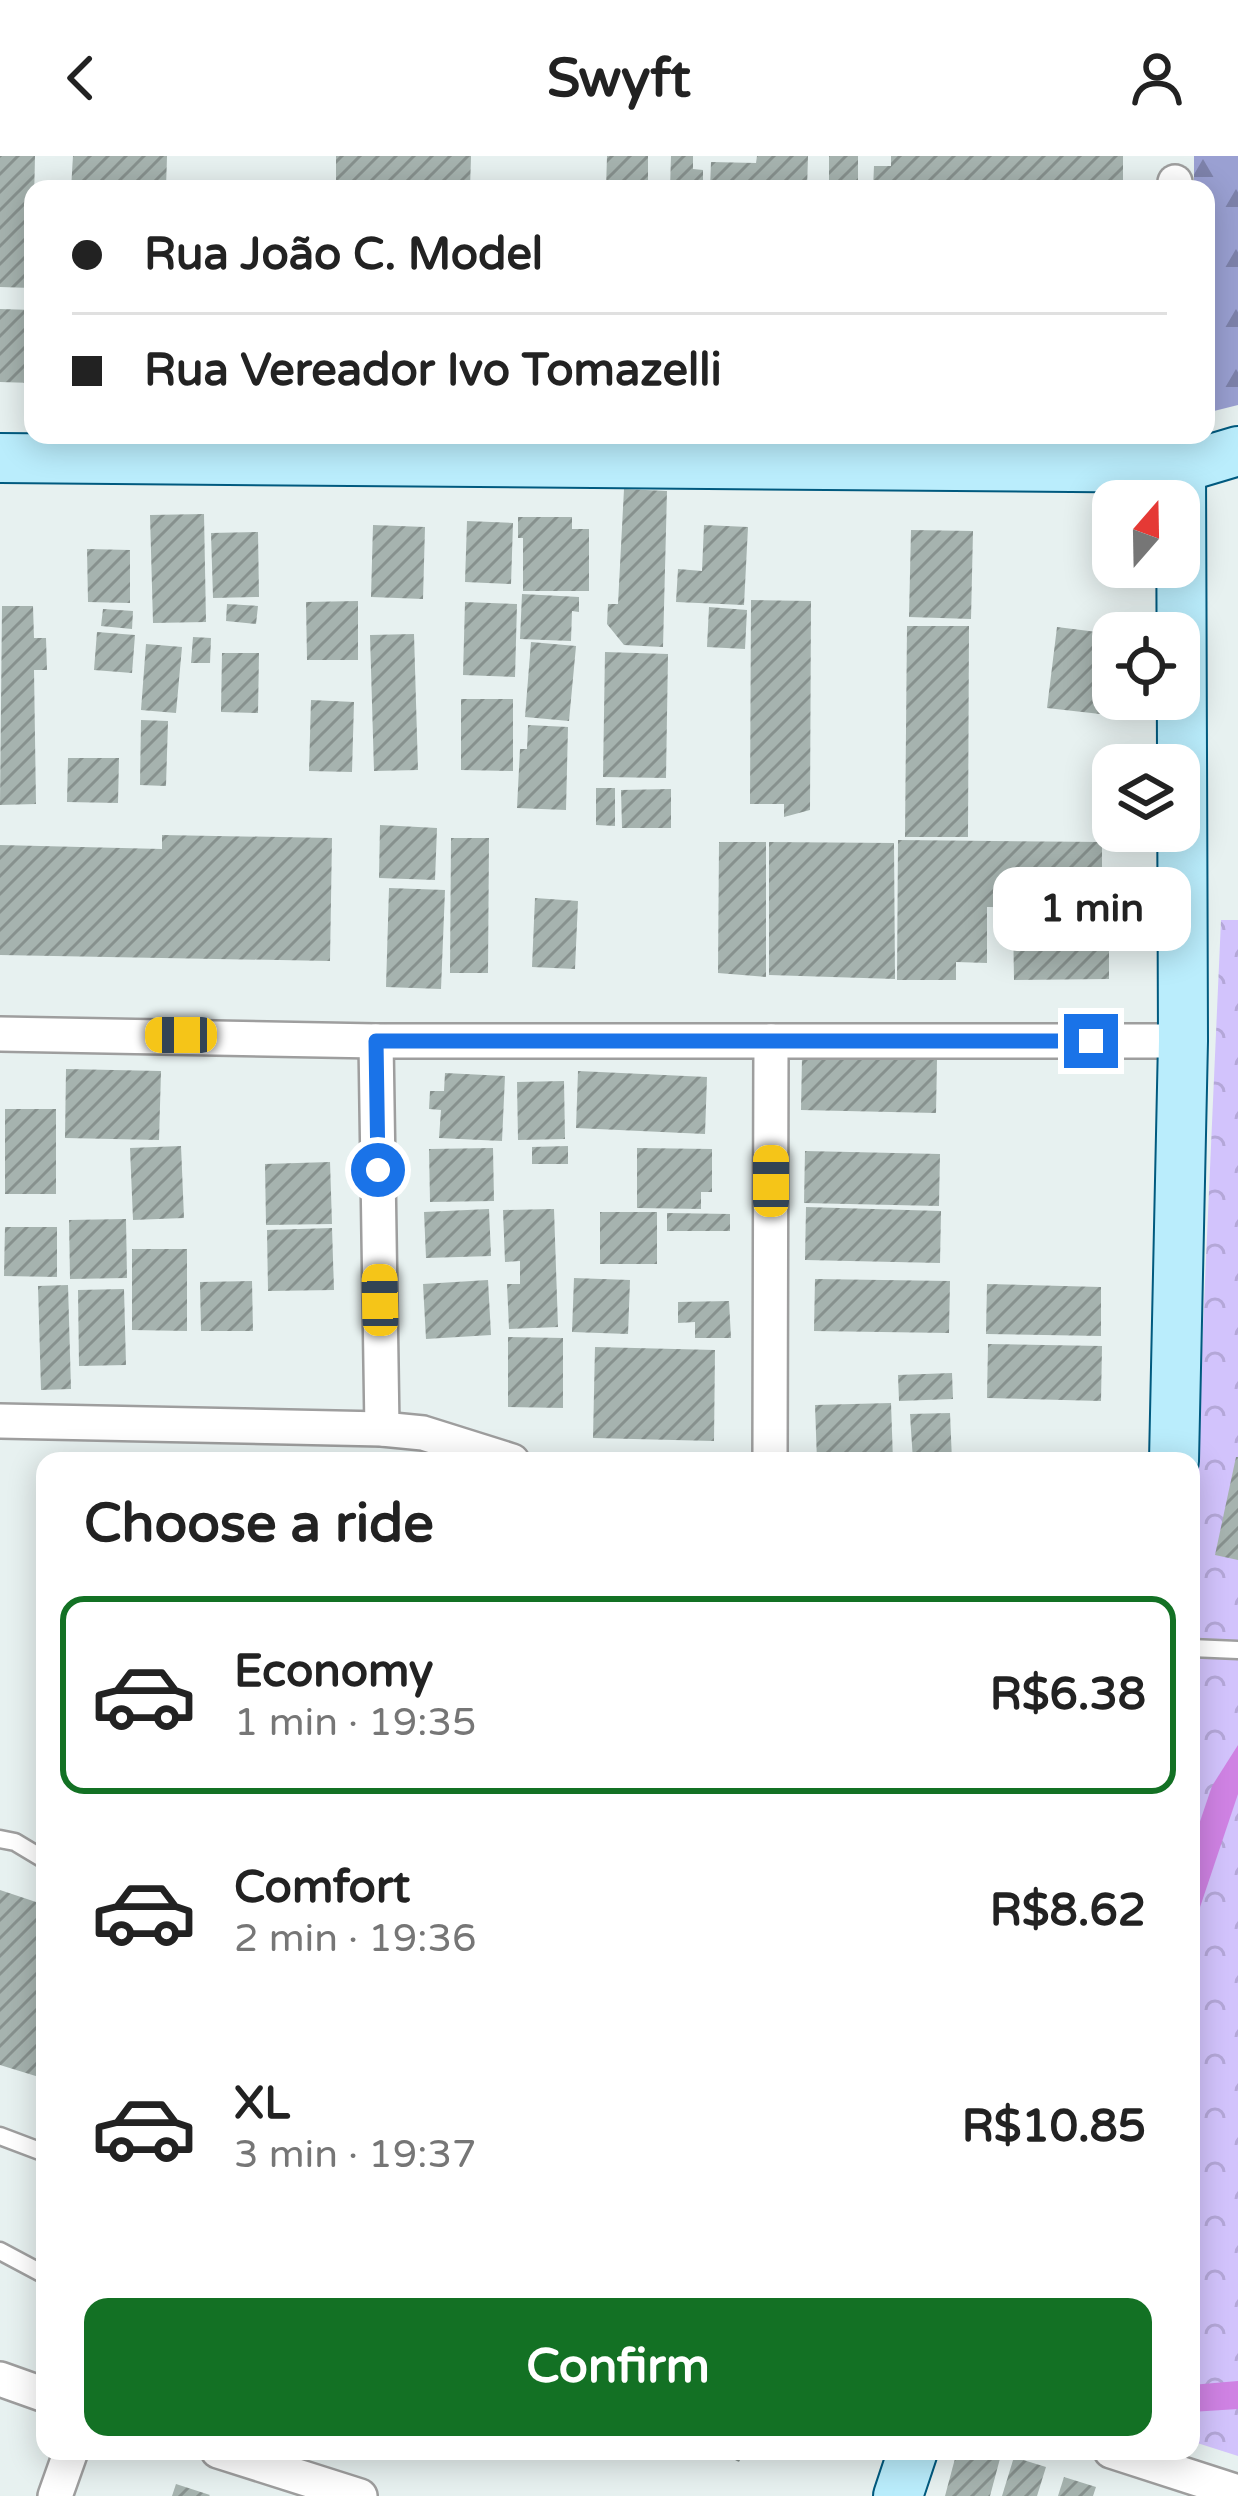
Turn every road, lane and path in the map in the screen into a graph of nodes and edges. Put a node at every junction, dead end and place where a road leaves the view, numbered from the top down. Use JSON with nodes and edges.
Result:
{"nodes":[{"id":1,"x":1180,"y":452,"type":"edge"},
{"id":2,"x":1238,"y":452,"type":"edge"},
{"id":3,"x":0,"y":458,"type":"edge"},
{"id":4,"x":0,"y":1034,"type":"edge"},
{"id":5,"x":771,"y":1040,"type":"junction"},
{"id":6,"x":376,"y":1041,"type":"junction"},
{"id":7,"x":1183,"y":1041,"type":"junction"},
{"id":8,"x":0,"y":1421,"type":"edge"},
{"id":9,"x":382,"y":1429,"type":"junction"},
{"id":10,"x":483,"y":1452,"type":"edge"},
{"id":11,"x":770,"y":1452,"type":"edge"},
{"id":12,"x":1174,"y":1452,"type":"edge"},
{"id":13,"x":1200,"y":1648,"type":"edge"},
{"id":14,"x":1238,"y":1650,"type":"edge"},
{"id":15,"x":0,"y":1838,"type":"edge"},
{"id":16,"x":36,"y":1856,"type":"edge"},
{"id":17,"x":0,"y":2137,"type":"edge"},
{"id":18,"x":36,"y":2150,"type":"edge"},
{"id":19,"x":0,"y":2251,"type":"edge"},
{"id":20,"x":36,"y":2270,"type":"edge"},
{"id":21,"x":0,"y":2379,"type":"edge"},
{"id":22,"x":36,"y":2392,"type":"edge"},
{"id":23,"x":68,"y":2460,"type":"edge"},
{"id":24,"x":246,"y":2460,"type":"edge"},
{"id":25,"x":910,"y":2460,"type":"edge"},
{"id":26,"x":1139,"y":2460,"type":"edge"},
{"id":27,"x":1238,"y":2492,"type":"edge"},
{"id":28,"x":55,"y":2496,"type":"edge"},
{"id":29,"x":360,"y":2496,"type":"edge"},
{"id":30,"x":898,"y":2496,"type":"edge"}],
"edges":[{"from":1,"to":2,"type":"street"},
{"from":1,"to":3,"type":"street"},
{"from":1,"to":7,"type":"street"},
{"from":4,"to":6,"type":"street"},
{"from":5,"to":6,"type":"street"},
{"from":5,"to":7,"type":"street"},
{"from":5,"to":11,"type":"street"},
{"from":6,"to":9,"type":"street"},
{"from":7,"to":12,"type":"street"},
{"from":8,"to":9,"type":"street"},
{"from":9,"to":10,"type":"street"},
{"from":13,"to":14,"type":"lane"},
{"from":15,"to":16,"type":"lane"},
{"from":17,"to":18,"type":"lane"},
{"from":19,"to":20,"type":"lane"},
{"from":21,"to":22,"type":"street"},
{"from":23,"to":28,"type":"street"},
{"from":24,"to":29,"type":"street"},
{"from":25,"to":30,"type":"street"},
{"from":26,"to":27,"type":"street"}]}
